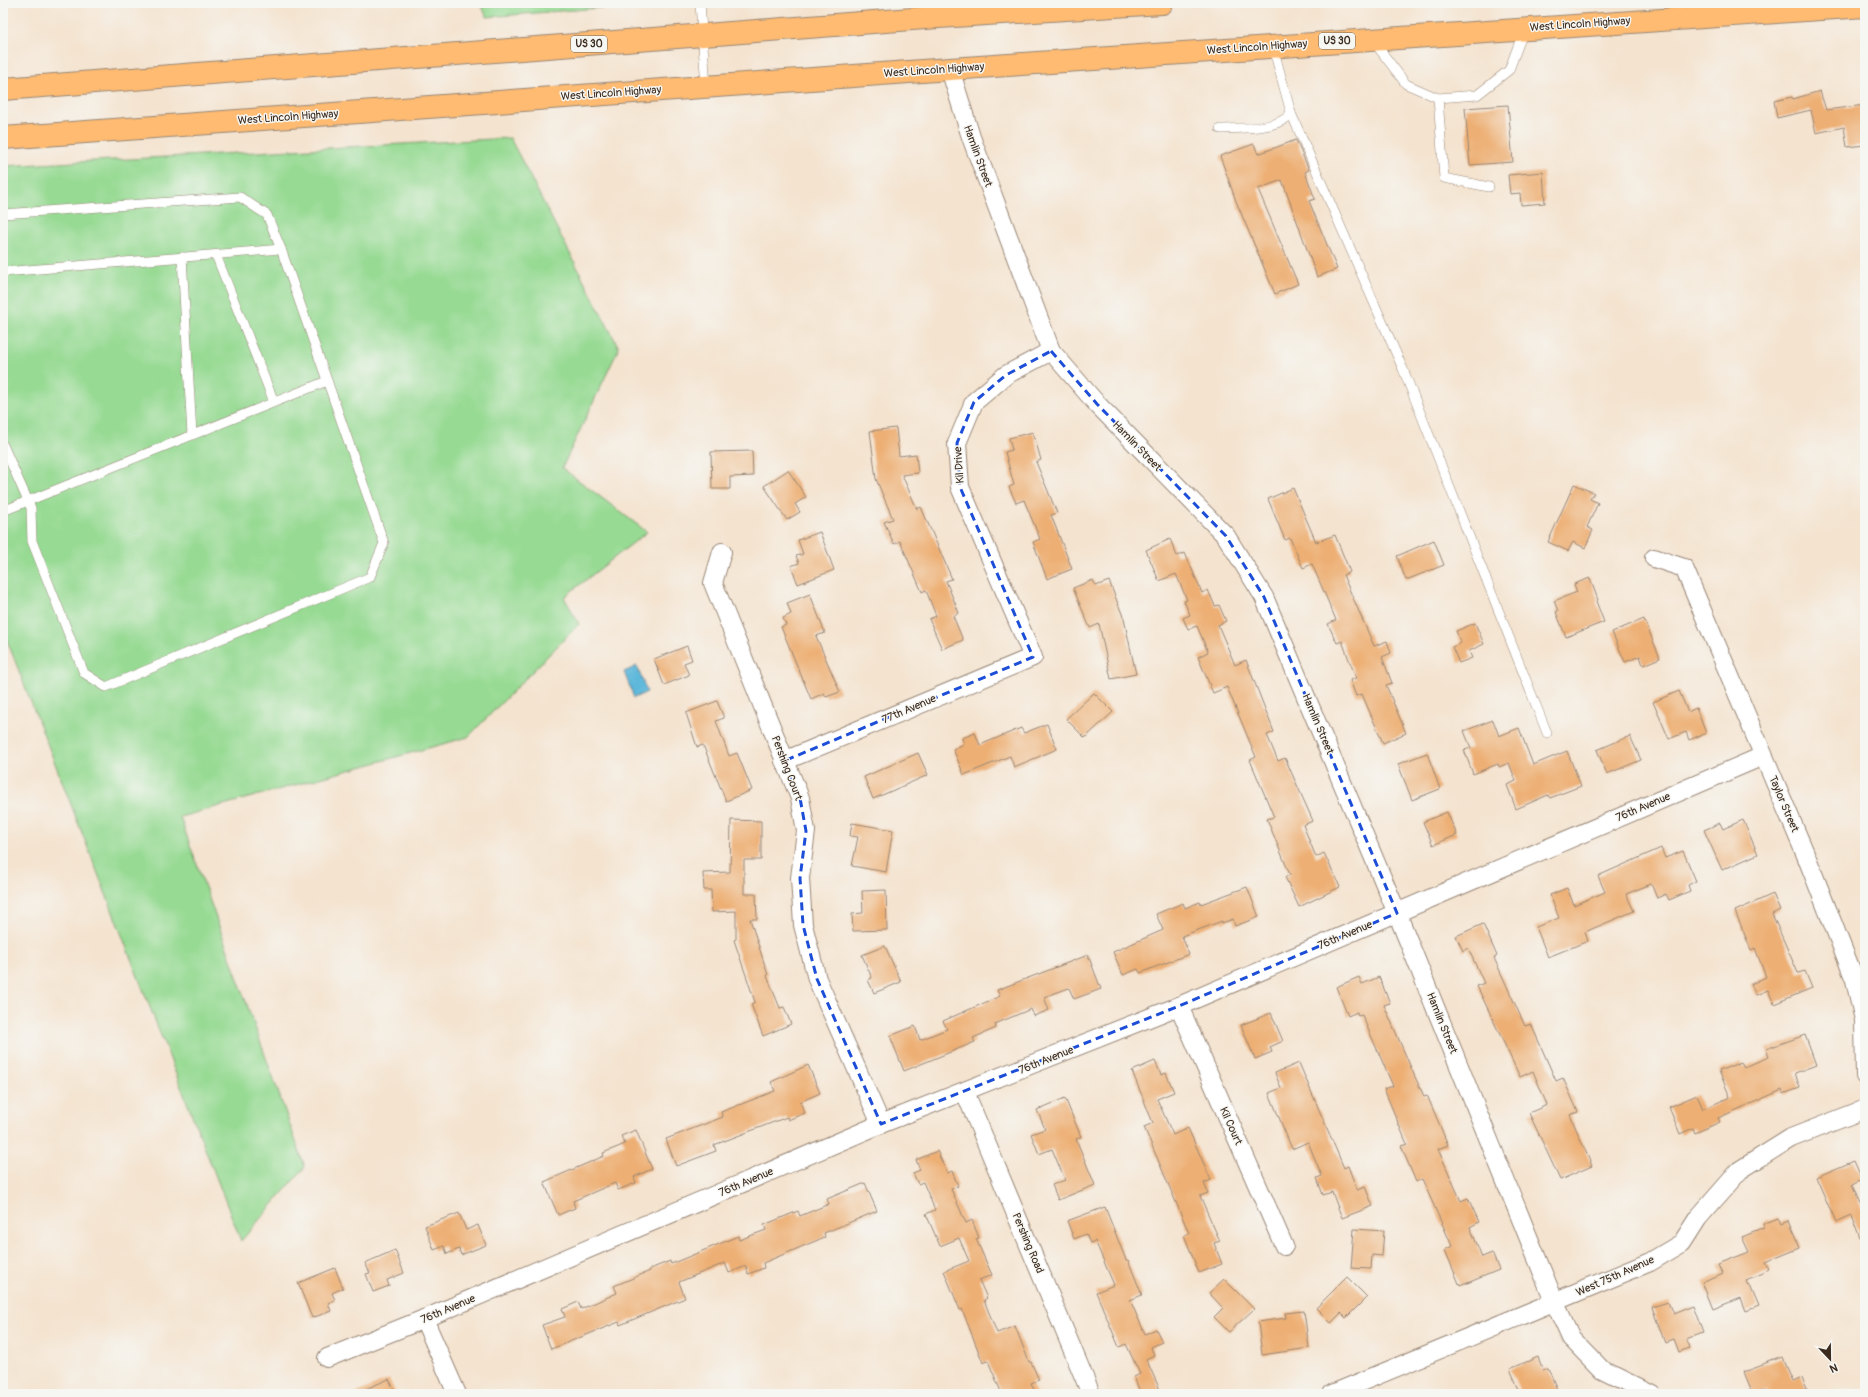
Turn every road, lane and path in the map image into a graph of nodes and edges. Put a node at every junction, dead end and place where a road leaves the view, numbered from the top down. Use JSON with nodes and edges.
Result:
{"nodes":[{"id":1,"x":700,"y":3,"type":"edge"},
{"id":2,"x":1162,"y":3,"type":"edge"},
{"id":3,"x":1865,"y":6,"type":"edge"},
{"id":4,"x":1656,"y":11,"type":"edge"},
{"id":5,"x":1525,"y":28,"type":"junction"},
{"id":6,"x":702,"y":35,"type":"junction"},
{"id":7,"x":1372,"y":39,"type":"junction"},
{"id":8,"x":1272,"y":46,"type":"junction"},
{"id":9,"x":950,"y":68,"type":"junction"},
{"id":10,"x":706,"y":86,"type":"junction"},
{"id":11,"x":3,"y":89,"type":"edge"},
{"id":12,"x":1438,"y":98,"type":"junction"},
{"id":13,"x":1291,"y":113,"type":"junction"},
{"id":14,"x":1220,"y":129,"type":"dead end"},
{"id":15,"x":3,"y":138,"type":"edge"},
{"id":16,"x":1489,"y":186,"type":"dead end"},
{"id":17,"x":3,"y":214,"type":"edge"},
{"id":18,"x":281,"y":249,"type":"junction"},
{"id":19,"x":216,"y":255,"type":"junction"},
{"id":20,"x":182,"y":257,"type":"junction"},
{"id":21,"x":3,"y":272,"type":"edge"},
{"id":22,"x":1051,"y":351,"type":"junction"},
{"id":23,"x":327,"y":381,"type":"junction"},
{"id":24,"x":274,"y":402,"type":"junction"},
{"id":25,"x":192,"y":435,"type":"junction"},
{"id":26,"x":3,"y":445,"type":"edge"},
{"id":27,"x":28,"y":500,"type":"junction"},
{"id":28,"x":3,"y":511,"type":"edge"},
{"id":29,"x":722,"y":552,"type":"dead end"},
{"id":30,"x":1654,"y":558,"type":"dead end"},
{"id":31,"x":1033,"y":657,"type":"joint"},
{"id":32,"x":1548,"y":733,"type":"dead end"},
{"id":33,"x":1763,"y":756,"type":"junction"},
{"id":34,"x":784,"y":761,"type":"junction"},
{"id":35,"x":1397,"y":913,"type":"junction"},
{"id":36,"x":1179,"y":1006,"type":"junction"},
{"id":37,"x":1865,"y":1076,"type":"edge"},
{"id":38,"x":965,"y":1092,"type":"junction"},
{"id":39,"x":1865,"y":1110,"type":"edge"},
{"id":40,"x":881,"y":1124,"type":"junction"},
{"id":41,"x":1284,"y":1246,"type":"dead end"},
{"id":42,"x":1555,"y":1303,"type":"junction"},
{"id":43,"x":424,"y":1319,"type":"junction"},
{"id":44,"x":327,"y":1358,"type":"dead end"},
{"id":45,"x":457,"y":1394,"type":"edge"},
{"id":46,"x":1091,"y":1394,"type":"edge"},
{"id":47,"x":1332,"y":1394,"type":"edge"},
{"id":48,"x":1651,"y":1394,"type":"edge"}],
"edges":[{"from":1,"to":6,"type":"lane"},
{"from":2,"to":6,"type":"main road","number":"US 30"},
{"from":3,"to":4,"type":"main road","name":"West Lincoln Highway","number":"US 30"},
{"from":4,"to":5,"type":"main road","name":"West Lincoln Highway","number":"US 30"},
{"from":5,"to":7,"type":"main road","name":"West Lincoln Highway","number":"US 30"},
{"from":5,"to":12,"type":"lane"},
{"from":6,"to":10,"type":"lane"},
{"from":6,"to":11,"type":"main road","number":"US 30"},
{"from":7,"to":8,"type":"main road","name":"West Lincoln Highway","number":"US 30"},
{"from":7,"to":12,"type":"lane"},
{"from":8,"to":9,"type":"main road","name":"West Lincoln Highway","number":"US 30"},
{"from":8,"to":13,"type":"lane"},
{"from":9,"to":10,"type":"main road","name":"West Lincoln Highway","number":"US 30"},
{"from":9,"to":22,"type":"street","name":"Hamlin Street"},
{"from":10,"to":15,"type":"main road","name":"West Lincoln Highway","number":"US 30"},
{"from":12,"to":16,"type":"lane"},
{"from":13,"to":14,"type":"lane"},
{"from":13,"to":32,"type":"lane"},
{"from":17,"to":18,"type":"lane"},
{"from":18,"to":19,"type":"lane"},
{"from":18,"to":23,"type":"lane"},
{"from":19,"to":20,"type":"lane"},
{"from":19,"to":24,"type":"lane"},
{"from":20,"to":21,"type":"lane"},
{"from":20,"to":25,"type":"lane"},
{"from":22,"to":31,"type":"street","name":"Kil Drive"},
{"from":22,"to":35,"type":"street","name":"Hamlin Street"},
{"from":23,"to":24,"type":"lane"},
{"from":23,"to":27,"type":"lane"},
{"from":24,"to":25,"type":"lane"},
{"from":25,"to":27,"type":"lane"},
{"from":26,"to":27,"type":"lane"},
{"from":27,"to":28,"type":"lane"},
{"from":29,"to":34,"type":"street","name":"Pershing Court"},
{"from":30,"to":33,"type":"street","name":"Taylor Street"},
{"from":31,"to":34,"type":"street","name":"77th Avenue"},
{"from":33,"to":35,"type":"street","name":"76th Avenue"},
{"from":33,"to":37,"type":"street","name":"Taylor Street"},
{"from":34,"to":40,"type":"street","name":"Pershing Court"},
{"from":35,"to":36,"type":"street","name":"76th Avenue"},
{"from":35,"to":42,"type":"street","name":"Hamlin Street"},
{"from":36,"to":38,"type":"street","name":"76th Avenue"},
{"from":36,"to":41,"type":"street","name":"Kil Court"},
{"from":38,"to":40,"type":"street","name":"76th Avenue"},
{"from":38,"to":46,"type":"street","name":"Pershing Road"},
{"from":39,"to":42,"type":"street","name":"West 75th Avenue"},
{"from":40,"to":43,"type":"street","name":"76th Avenue"},
{"from":42,"to":47,"type":"street","name":"West 75th Avenue"},
{"from":42,"to":48,"type":"street","name":"Hamlin Street"},
{"from":43,"to":44,"type":"street","name":"76th Avenue"},
{"from":43,"to":45,"type":"street"}]}
